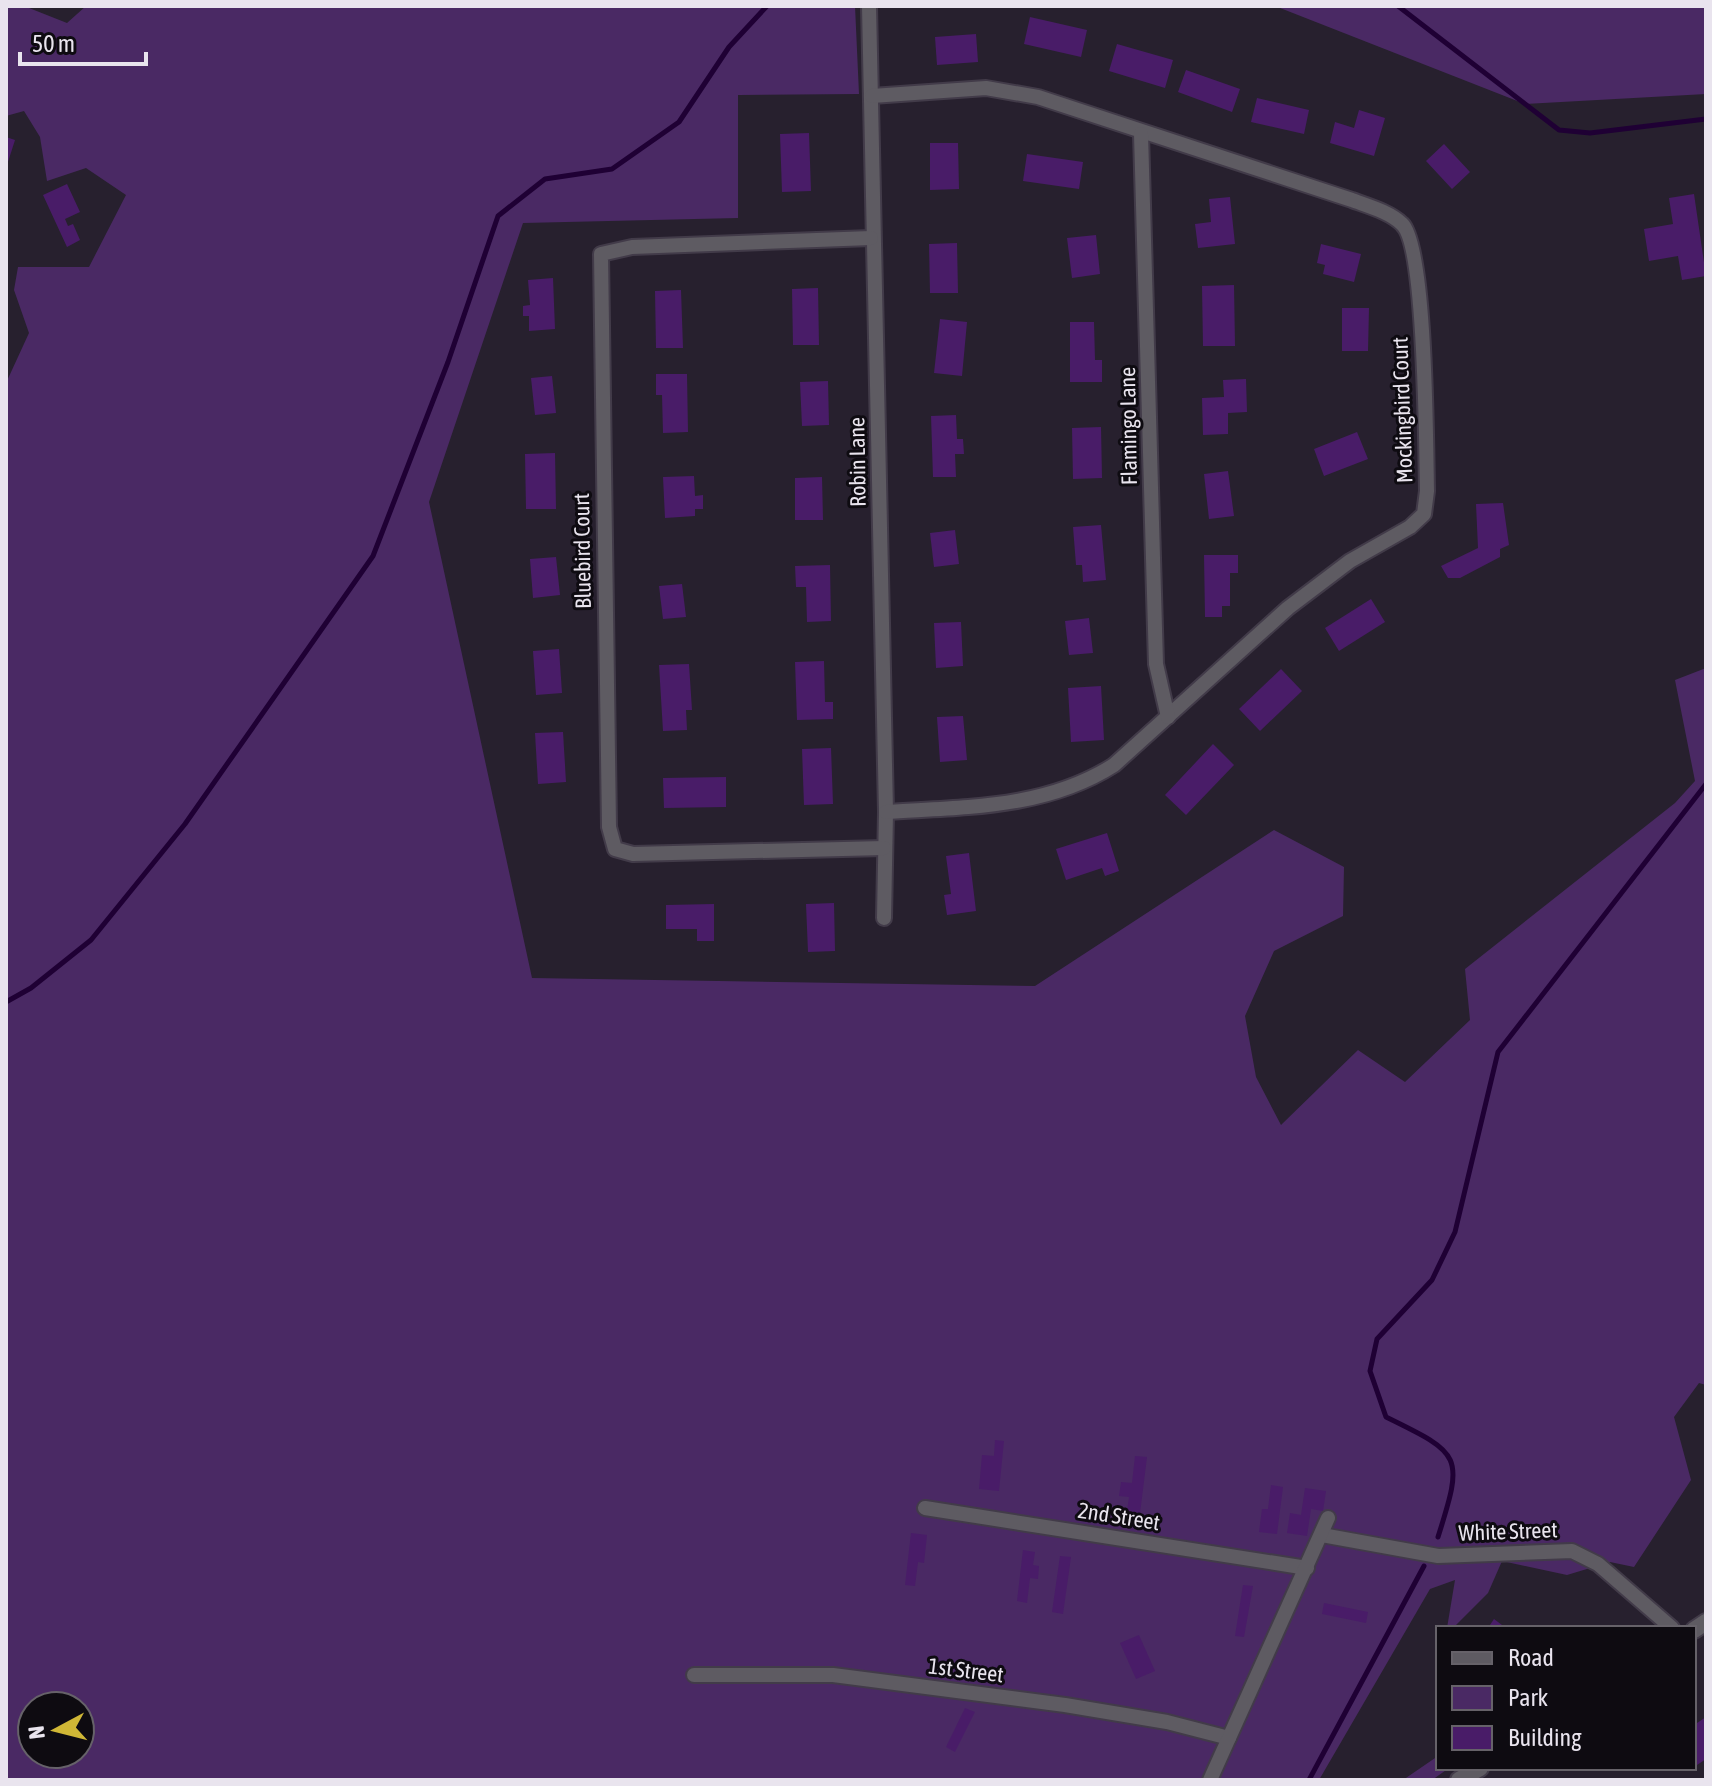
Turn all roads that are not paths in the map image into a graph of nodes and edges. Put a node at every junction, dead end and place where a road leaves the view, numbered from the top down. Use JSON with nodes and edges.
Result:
{"nodes":[{"id":1,"x":869,"y":6,"type":"edge"},
{"id":2,"x":872,"y":96,"type":"junction"},
{"id":3,"x":1141,"y":134,"type":"junction"},
{"id":4,"x":871,"y":238,"type":"junction"},
{"id":5,"x":1168,"y":717,"type":"junction"},
{"id":6,"x":886,"y":812,"type":"junction"},
{"id":7,"x":884,"y":848,"type":"junction"},
{"id":8,"x":884,"y":918,"type":"dead end"},
{"id":9,"x":925,"y":1508,"type":"dead end"},
{"id":10,"x":1328,"y":1518,"type":"dead end"},
{"id":11,"x":1322,"y":1535,"type":"junction"},
{"id":12,"x":1307,"y":1568,"type":"junction"},
{"id":13,"x":1670,"y":1626,"type":"edge"},
{"id":14,"x":694,"y":1675,"type":"dead end"},
{"id":15,"x":1229,"y":1738,"type":"junction"},
{"id":16,"x":1476,"y":1770,"type":"edge"},
{"id":17,"x":1210,"y":1780,"type":"edge"},
{"id":18,"x":1459,"y":1780,"type":"edge"}],
"edges":[{"from":1,"to":2,"type":"street","name":"Robin Lane"},
{"from":2,"to":3,"type":"street","name":"Mockingbird Court"},
{"from":2,"to":4,"type":"street","name":"Robin Lane"},
{"from":3,"to":5,"type":"street","name":"Flamingo Lane"},
{"from":3,"to":5,"type":"street","name":"Mockingbird Court"},
{"from":4,"to":6,"type":"street","name":"Robin Lane"},
{"from":4,"to":7,"type":"street","name":"Bluebird Court"},
{"from":5,"to":6,"type":"street","name":"Mockingbird Court"},
{"from":6,"to":7,"type":"street","name":"Robin Lane"},
{"from":7,"to":8,"type":"street","name":"Robin Lane"},
{"from":9,"to":12,"type":"street","name":"2nd Street"},
{"from":10,"to":11,"type":"street"},
{"from":11,"to":12,"type":"street"},
{"from":11,"to":13,"type":"street","name":"White Street"},
{"from":12,"to":15,"type":"street"},
{"from":14,"to":15,"type":"street","name":"1st Street"},
{"from":15,"to":17,"type":"street"},
{"from":16,"to":18,"type":"street"}]}
